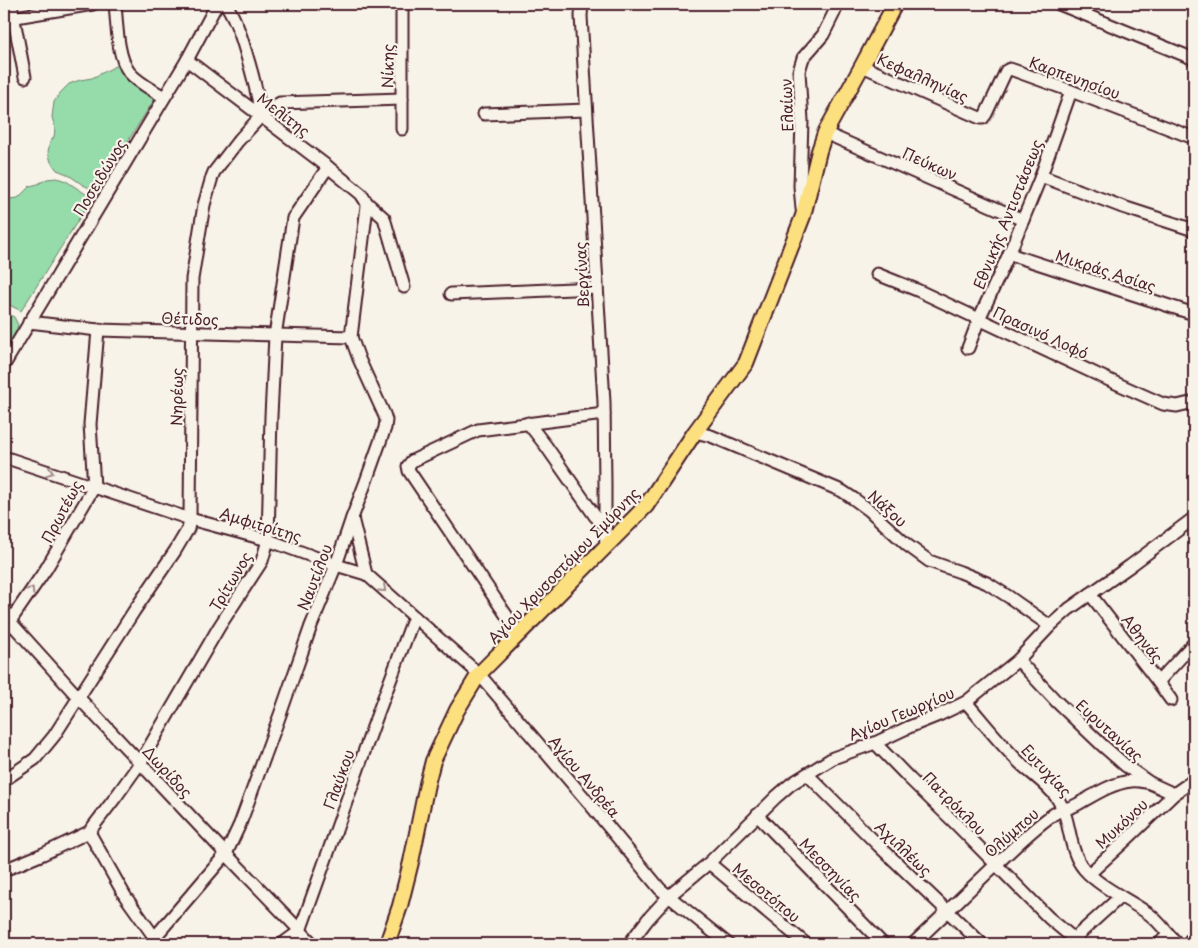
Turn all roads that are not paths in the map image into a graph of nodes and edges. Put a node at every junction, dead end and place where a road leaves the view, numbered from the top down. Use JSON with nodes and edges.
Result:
{"nodes":[{"id":1,"x":11,"y":4,"type":"edge"},
{"id":2,"x":93,"y":4,"type":"edge"},
{"id":3,"x":115,"y":4,"type":"edge"},
{"id":4,"x":216,"y":4,"type":"edge"},
{"id":5,"x":226,"y":4,"type":"edge"},
{"id":6,"x":402,"y":4,"type":"edge"},
{"id":7,"x":582,"y":4,"type":"edge"},
{"id":8,"x":837,"y":4,"type":"edge"},
{"id":9,"x":895,"y":4,"type":"edge"},
{"id":10,"x":1059,"y":4,"type":"edge"},
{"id":11,"x":8,"y":18,"type":"edge"},
{"id":12,"x":1194,"y":59,"type":"edge"},
{"id":13,"x":187,"y":60,"type":"junction"},
{"id":14,"x":862,"y":66,"type":"junction"},
{"id":15,"x":25,"y":76,"type":"dead end"},
{"id":16,"x":1072,"y":91,"type":"junction"},
{"id":17,"x":164,"y":97,"type":"junction"},
{"id":18,"x":402,"y":99,"type":"junction"},
{"id":19,"x":586,"y":110,"type":"junction"},
{"id":20,"x":484,"y":114,"type":"dead end"},
{"id":21,"x":972,"y":115,"type":"joint"},
{"id":22,"x":261,"y":116,"type":"junction"},
{"id":23,"x":402,"y":129,"type":"dead end"},
{"id":24,"x":825,"y":133,"type":"junction"},
{"id":25,"x":1194,"y":138,"type":"edge"},
{"id":26,"x":328,"y":167,"type":"junction"},
{"id":27,"x":1041,"y":176,"type":"junction"},
{"id":28,"x":364,"y":198,"type":"junction"},
{"id":29,"x":803,"y":216,"type":"junction"},
{"id":30,"x":1023,"y":220,"type":"junction"},
{"id":31,"x":1194,"y":230,"type":"edge"},
{"id":32,"x":1009,"y":254,"type":"junction"},
{"id":33,"x":877,"y":274,"type":"dead end"},
{"id":34,"x":404,"y":287,"type":"dead end"},
{"id":35,"x":597,"y":288,"type":"junction"},
{"id":36,"x":452,"y":294,"type":"dead end"},
{"id":37,"x":1194,"y":314,"type":"edge"},
{"id":38,"x":979,"y":319,"type":"junction"},
{"id":39,"x":29,"y":322,"type":"junction"},
{"id":40,"x":98,"y":330,"type":"junction"},
{"id":41,"x":192,"y":333,"type":"junction"},
{"id":42,"x":276,"y":336,"type":"junction"},
{"id":43,"x":350,"y":337,"type":"junction"},
{"id":44,"x":968,"y":348,"type":"dead end"},
{"id":45,"x":4,"y":365,"type":"edge"},
{"id":46,"x":1194,"y":402,"type":"edge"},
{"id":47,"x":604,"y":414,"type":"junction"},
{"id":48,"x":528,"y":423,"type":"junction"},
{"id":49,"x":696,"y":432,"type":"junction"},
{"id":50,"x":4,"y":457,"type":"edge"},
{"id":51,"x":94,"y":487,"type":"junction"},
{"id":52,"x":352,"y":518,"type":"junction"},
{"id":53,"x":1194,"y":518,"type":"edge"},
{"id":54,"x":190,"y":519,"type":"junction"},
{"id":55,"x":605,"y":526,"type":"junction"},
{"id":56,"x":268,"y":540,"type":"junction"},
{"id":57,"x":606,"y":545,"type":"junction"},
{"id":58,"x":336,"y":565,"type":"junction"},
{"id":59,"x":366,"y":574,"type":"junction"},
{"id":60,"x":1090,"y":594,"type":"junction"},
{"id":61,"x":414,"y":617,"type":"junction"},
{"id":62,"x":6,"y":623,"type":"edge"},
{"id":63,"x":1050,"y":626,"type":"junction"},
{"id":64,"x":518,"y":634,"type":"junction"},
{"id":65,"x":1194,"y":643,"type":"edge"},
{"id":66,"x":1018,"y":660,"type":"junction"},
{"id":67,"x":479,"y":674,"type":"junction"},
{"id":68,"x":1158,"y":682,"type":"junction"},
{"id":69,"x":78,"y":697,"type":"junction"},
{"id":70,"x":1171,"y":700,"type":"dead end"},
{"id":71,"x":966,"y":702,"type":"junction"},
{"id":72,"x":875,"y":743,"type":"junction"},
{"id":73,"x":140,"y":763,"type":"junction"},
{"id":74,"x":806,"y":774,"type":"junction"},
{"id":75,"x":4,"y":780,"type":"edge"},
{"id":76,"x":1194,"y":780,"type":"edge"},
{"id":77,"x":1150,"y":783,"type":"junction"},
{"id":78,"x":1174,"y":794,"type":"junction"},
{"id":79,"x":1063,"y":809,"type":"junction"},
{"id":80,"x":757,"y":815,"type":"junction"},
{"id":81,"x":89,"y":832,"type":"junction"},
{"id":82,"x":226,"y":854,"type":"junction"},
{"id":83,"x":709,"y":863,"type":"junction"},
{"id":84,"x":996,"y":865,"type":"junction"},
{"id":85,"x":4,"y":870,"type":"edge"},
{"id":86,"x":1089,"y":874,"type":"junction"},
{"id":87,"x":669,"y":896,"type":"junction"},
{"id":88,"x":1120,"y":897,"type":"junction"},
{"id":89,"x":948,"y":911,"type":"junction"},
{"id":90,"x":300,"y":931,"type":"junction"},
{"id":91,"x":1168,"y":935,"type":"junction"},
{"id":92,"x":1194,"y":936,"type":"edge"},
{"id":93,"x":152,"y":941,"type":"edge"},
{"id":94,"x":1074,"y":943,"type":"edge"},
{"id":95,"x":282,"y":944,"type":"edge"},
{"id":96,"x":313,"y":944,"type":"edge"},
{"id":97,"x":387,"y":944,"type":"edge"},
{"id":98,"x":629,"y":944,"type":"edge"},
{"id":99,"x":728,"y":944,"type":"edge"},
{"id":100,"x":806,"y":944,"type":"edge"},
{"id":101,"x":883,"y":944,"type":"edge"},
{"id":102,"x":913,"y":944,"type":"edge"},
{"id":103,"x":982,"y":944,"type":"edge"},
{"id":104,"x":1159,"y":944,"type":"edge"},
{"id":105,"x":1178,"y":944,"type":"edge"},
{"id":106,"x":1187,"y":944,"type":"edge"}],
"edges":[{"from":1,"to":11,"type":"street"},
{"from":2,"to":11,"type":"street"},
{"from":3,"to":17,"type":"street"},
{"from":4,"to":13,"type":"street","name":"Ποσειδώνος"},
{"from":5,"to":22,"type":"street"},
{"from":6,"to":18,"type":"street","name":"Νίκης"},
{"from":7,"to":19,"type":"street","name":"Βεργίνας"},
{"from":8,"to":29,"type":"street","name":"Ελαίων"},
{"from":9,"to":14,"type":"main road","name":"Αγίου Χρυσοστόμου Σμύρνης"},
{"from":10,"to":12,"type":"street"},
{"from":11,"to":15,"type":"street"},
{"from":13,"to":17,"type":"street","name":"Ποσειδώνος"},
{"from":13,"to":22,"type":"street","name":"Μελίτης"},
{"from":14,"to":21,"type":"street","name":"Κεφαλληνίας"},
{"from":14,"to":24,"type":"main road","name":"Αγίου Χρυσοστόμου Σμύρνης"},
{"from":16,"to":21,"type":"street","name":"Καρπενησίου"},
{"from":16,"to":25,"type":"street","name":"Καρπενησίου"},
{"from":16,"to":27,"type":"street","name":"Εθνικής Αντιστάσεως"},
{"from":17,"to":39,"type":"street","name":"Ποσειδώνος"},
{"from":18,"to":22,"type":"street","name":"Νηρέως"},
{"from":18,"to":23,"type":"street","name":"Νίκης"},
{"from":19,"to":20,"type":"street"},
{"from":19,"to":35,"type":"street","name":"Βεργίνας"},
{"from":22,"to":26,"type":"street","name":"Μελίτης"},
{"from":22,"to":41,"type":"street","name":"Νηρέως"},
{"from":24,"to":29,"type":"main road","name":"Αγίου Χρυσοστόμου Σμύρνης"},
{"from":24,"to":30,"type":"street","name":"Πεύκων"},
{"from":26,"to":28,"type":"street","name":"Μελίτης"},
{"from":26,"to":42,"type":"street","name":"Τρίτωνος"},
{"from":27,"to":30,"type":"street","name":"Εθνικής Αντιστάσεως"},
{"from":27,"to":31,"type":"street"},
{"from":28,"to":34,"type":"street","name":"Μελίτης"},
{"from":28,"to":43,"type":"street","name":"Ναυτίλου"},
{"from":29,"to":49,"type":"main road","name":"Αγίου Χρυσοστόμου Σμύρνης"},
{"from":30,"to":32,"type":"street","name":"Εθνικής Αντιστάσεως"},
{"from":32,"to":37,"type":"street","name":"Μικράς Ασίας"},
{"from":32,"to":38,"type":"street","name":"Εθνικής Αντιστάσεως"},
{"from":33,"to":38,"type":"street","name":"Πρασινό Λοφό"},
{"from":35,"to":36,"type":"street"},
{"from":35,"to":47,"type":"street","name":"Βεργίνας"},
{"from":38,"to":44,"type":"street","name":"Εθνικής Αντιστάσεως"},
{"from":38,"to":46,"type":"street","name":"Πρασινό Λοφό"},
{"from":39,"to":40,"type":"street","name":"Θέτιδος"},
{"from":39,"to":45,"type":"street","name":"Ποσειδώνος"},
{"from":40,"to":41,"type":"street","name":"Θέτιδος"},
{"from":40,"to":51,"type":"street","name":"Πρωτέως"},
{"from":41,"to":42,"type":"street","name":"Θέτιδος"},
{"from":41,"to":54,"type":"street","name":"Νηρέως"},
{"from":42,"to":43,"type":"street","name":"Θέτιδος"},
{"from":42,"to":56,"type":"street","name":"Τρίτωνος"},
{"from":43,"to":52,"type":"street","name":"Ναυτίλου"},
{"from":47,"to":48,"type":"street"},
{"from":47,"to":55,"type":"street","name":"Βεργίνας"},
{"from":48,"to":55,"type":"street"},
{"from":48,"to":64,"type":"street"},
{"from":49,"to":57,"type":"main road","name":"Αγίου Χρυσοστόμου Σμύρνης"},
{"from":49,"to":63,"type":"street","name":"Νάξου"},
{"from":50,"to":51,"type":"street","name":"Αμφιτρίτης","one_way":true},
{"from":51,"to":54,"type":"street","name":"Αμφιτρίτης"},
{"from":62,"to":51,"type":"street","name":"Πρωτέως","one_way":true},
{"from":52,"to":58,"type":"street","name":"Ναυτίλου"},
{"from":52,"to":59,"type":"street"},
{"from":53,"to":60,"type":"street","name":"Αγίου Γεωργίου"},
{"from":54,"to":56,"type":"street","name":"Αμφιτρίτης"},
{"from":54,"to":69,"type":"street","name":"Νηρέως"},
{"from":55,"to":57,"type":"street","name":"Βεργίνας"},
{"from":56,"to":58,"type":"street","name":"Αμφιτρίτης"},
{"from":56,"to":73,"type":"street","name":"Τρίτωνος"},
{"from":57,"to":64,"type":"main road","name":"Αγίου Χρυσοστόμου Σμύρνης"},
{"from":58,"to":59,"type":"street","name":"Αμφιτρίτης"},
{"from":58,"to":82,"type":"street","name":"Ναυτίλου"},
{"from":59,"to":61,"type":"street","name":"Αμφιτρίτης","one_way":true},
{"from":60,"to":63,"type":"street","name":"Αγίου Γεωργίου"},
{"from":60,"to":68,"type":"street","name":"Αθηνάς"},
{"from":61,"to":67,"type":"street","name":"Αμφιτρίτης"},
{"from":61,"to":90,"type":"street","name":"Γλαύκου"},
{"from":62,"to":69,"type":"street","name":"Δωρίδος"},
{"from":63,"to":66,"type":"street","name":"Αγίου Γεωργίου"},
{"from":64,"to":67,"type":"main road","name":"Αγίου Χρυσοστόμου Σμύρνης"},
{"from":65,"to":68,"type":"street"},
{"from":66,"to":71,"type":"street","name":"Αγίου Γεωργίου"},
{"from":66,"to":77,"type":"street","name":"Ευρυτανίας"},
{"from":67,"to":87,"type":"street","name":"Αγίου Ανδρέα"},
{"from":67,"to":97,"type":"main road","name":"Αγίου Χρυσοστόμου Σμύρνης"},
{"from":68,"to":70,"type":"street","name":"Αθηνάς"},
{"from":69,"to":73,"type":"street","name":"Δωρίδος"},
{"from":69,"to":75,"type":"street","name":"Νηρέως"},
{"from":71,"to":72,"type":"street","name":"Αγίου Γεωργίου"},
{"from":71,"to":79,"type":"street","name":"Ευτυχίας"},
{"from":72,"to":74,"type":"street","name":"Αγίου Γεωργίου"},
{"from":72,"to":84,"type":"street","name":"Πατρόκλου"},
{"from":73,"to":81,"type":"street","name":"Τρίτωνος"},
{"from":73,"to":82,"type":"street","name":"Δωρίδος"},
{"from":74,"to":80,"type":"street","name":"Αγίου Γεωργίου"},
{"from":74,"to":89,"type":"street","name":"Αχιλλέως"},
{"from":76,"to":78,"type":"street"},
{"from":77,"to":78,"type":"street","name":"Ευρυτανίας"},
{"from":77,"to":79,"type":"street","name":"Ολύμπου"},
{"from":78,"to":86,"type":"street","name":"Μυκόνου"},
{"from":79,"to":84,"type":"street","name":"Ολύμπου"},
{"from":79,"to":86,"type":"street","name":"Ευτυχίας"},
{"from":80,"to":83,"type":"street","name":"Αγίου Γεωργίου"},
{"from":80,"to":101,"type":"street","name":"Μεσσηνίας"},
{"from":81,"to":85,"type":"street","name":"Τρίτωνος"},
{"from":81,"to":93,"type":"street"},
{"from":82,"to":90,"type":"street","name":"Δωρίδος"},
{"from":82,"to":93,"type":"street","name":"Ναυτίλου"},
{"from":83,"to":87,"type":"street","name":"Αγίου Γεωργίου"},
{"from":83,"to":100,"type":"street","name":"Μεσοτόπου"},
{"from":84,"to":89,"type":"street","name":"Ολύμπου"},
{"from":84,"to":94,"type":"street","name":"Πατρόκλου"},
{"from":86,"to":88,"type":"street","name":"Ευτυχίας"},
{"from":87,"to":98,"type":"street","name":"Αγίου Γεωργίου"},
{"from":87,"to":99,"type":"street","name":"Αγίου Ανδρέα"},
{"from":88,"to":91,"type":"street","name":"Ευτυχίας"},
{"from":88,"to":94,"type":"street"},
{"from":89,"to":102,"type":"street","name":"Ολύμπου"},
{"from":89,"to":103,"type":"street","name":"Αχιλλέως"},
{"from":90,"to":95,"type":"street"},
{"from":90,"to":96,"type":"street","name":"Δωρίδος"},
{"from":91,"to":104,"type":"street"},
{"from":91,"to":105,"type":"street","name":"Ευτυχίας"},
{"from":92,"to":106,"type":"street"}]}
